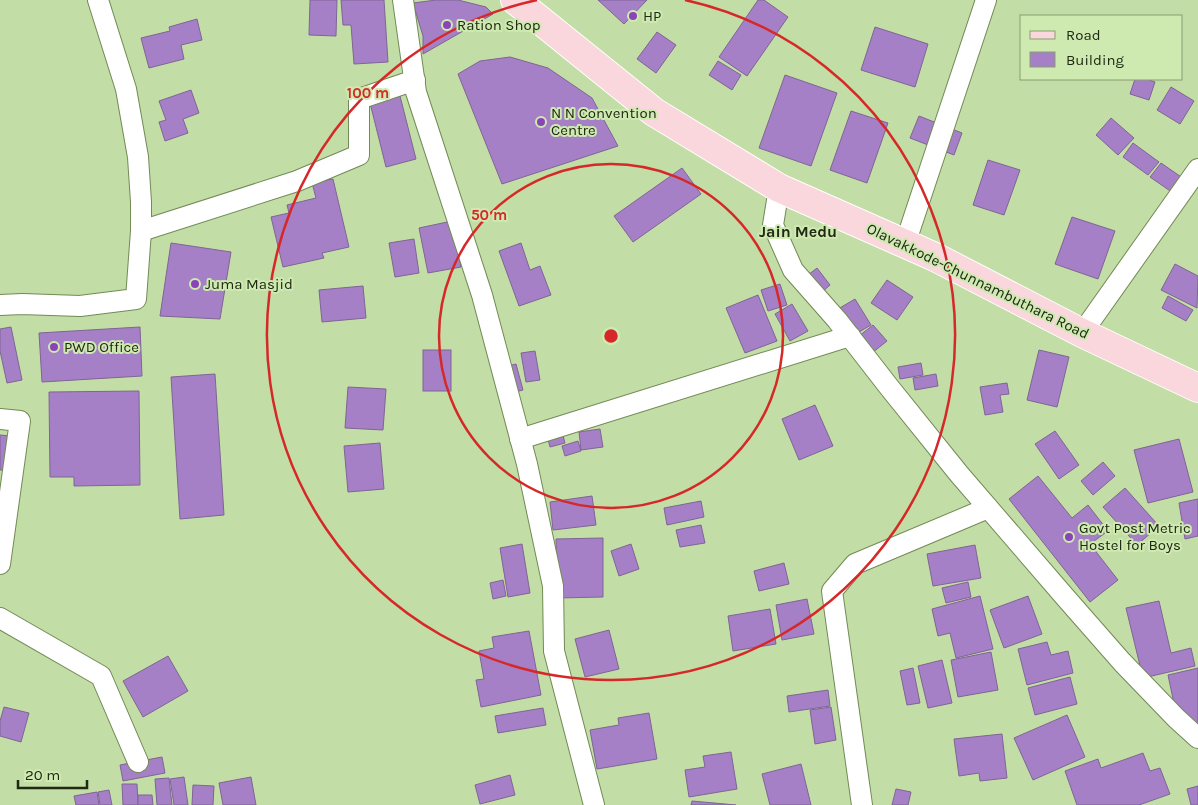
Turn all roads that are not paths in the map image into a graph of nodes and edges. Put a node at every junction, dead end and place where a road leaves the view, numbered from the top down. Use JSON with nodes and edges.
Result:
{"nodes":[{"id":1,"x":98,"y":0,"type":"edge"},
{"id":2,"x":403,"y":0,"type":"edge"},
{"id":3,"x":514,"y":0,"type":"edge"},
{"id":4,"x":986,"y":0,"type":"edge"},
{"id":5,"x":415,"y":80,"type":"junction"},
{"id":6,"x":1198,"y":169,"type":"edge"},
{"id":7,"x":779,"y":188,"type":"junction"},
{"id":8,"x":141,"y":232,"type":"junction"},
{"id":9,"x":905,"y":244,"type":"junction"},
{"id":10,"x":0,"y":305,"type":"edge"},
{"id":11,"x":1082,"y":333,"type":"junction"},
{"id":12,"x":850,"y":336,"type":"junction"},
{"id":13,"x":1198,"y":388,"type":"edge"},
{"id":14,"x":0,"y":419,"type":"edge"},
{"id":15,"x":520,"y":439,"type":"junction"},
{"id":16,"x":988,"y":508,"type":"junction"},
{"id":17,"x":0,"y":564,"type":"edge"},
{"id":18,"x":0,"y":618,"type":"edge"},
{"id":19,"x":1198,"y":738,"type":"edge"},
{"id":20,"x":138,"y":762,"type":"dead end"},
{"id":21,"x":594,"y":805,"type":"edge"},
{"id":22,"x":862,"y":805,"type":"edge"}],
"edges":[{"from":1,"to":8,"type":"street"},
{"from":2,"to":5,"type":"street"},
{"from":3,"to":7,"type":"main road","name":"Olavakkode-Chunnambuthara Road"},
{"from":4,"to":9,"type":"street"},
{"from":5,"to":8,"type":"street"},
{"from":5,"to":15,"type":"street"},
{"from":6,"to":11,"type":"street"},
{"from":7,"to":9,"type":"main road","name":"Olavakkode-Chunnambuthara Road"},
{"from":7,"to":12,"type":"street"},
{"from":8,"to":10,"type":"street"},
{"from":9,"to":11,"type":"main road","name":"Olavakkode-Chunnambuthara Road"},
{"from":11,"to":13,"type":"main road","name":"Olavakkode-Chunnambuthara Road"},
{"from":12,"to":15,"type":"street"},
{"from":12,"to":16,"type":"street"},
{"from":14,"to":17,"type":"street"},
{"from":15,"to":21,"type":"street"},
{"from":16,"to":19,"type":"street"},
{"from":16,"to":22,"type":"street"},
{"from":18,"to":20,"type":"street"}]}
